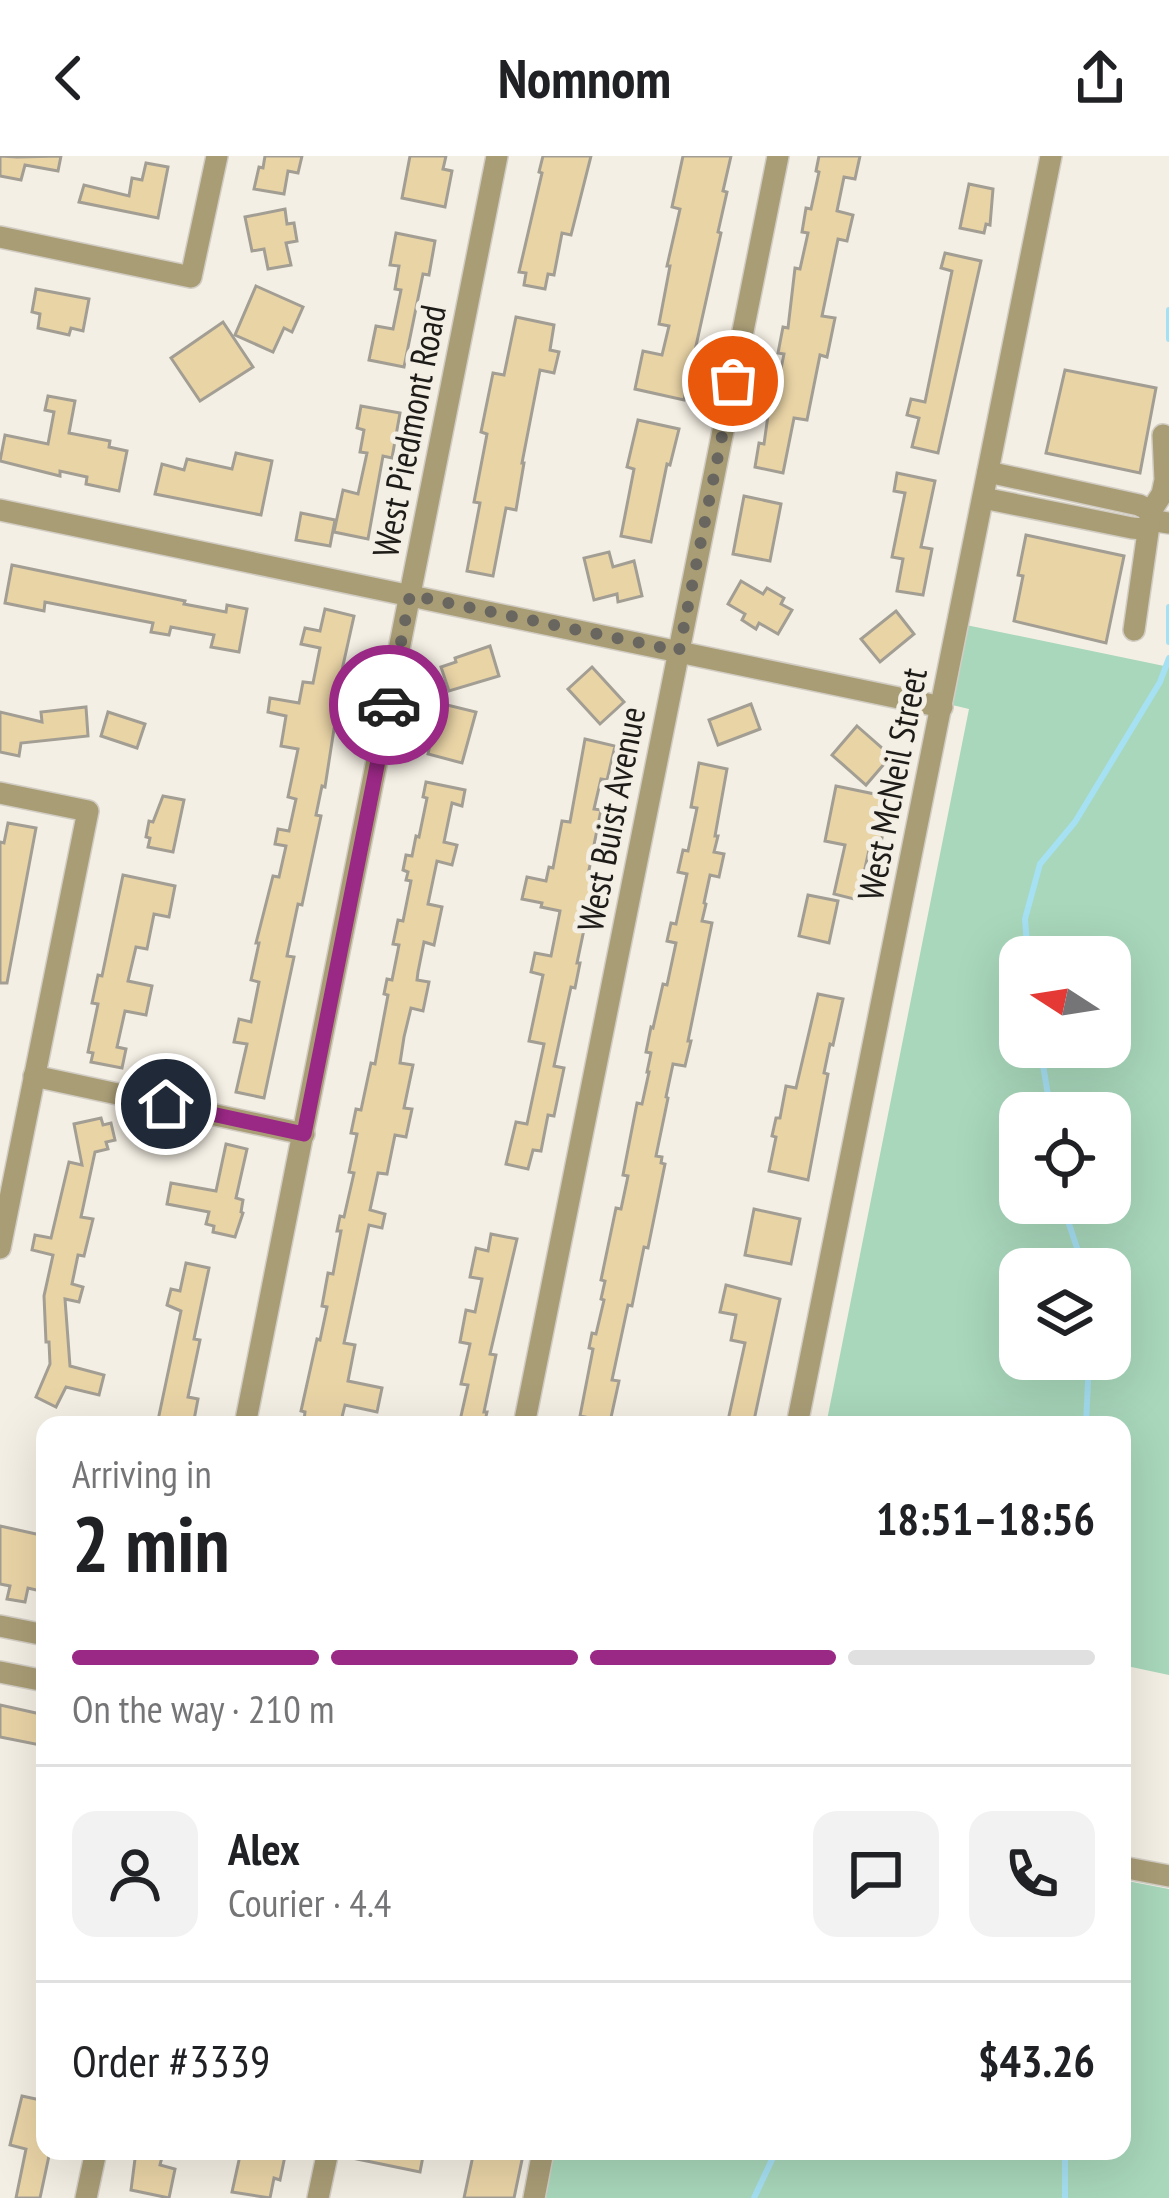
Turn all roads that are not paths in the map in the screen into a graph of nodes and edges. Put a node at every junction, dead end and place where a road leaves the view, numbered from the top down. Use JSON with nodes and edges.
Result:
{"nodes":[{"id":1,"x":218,"y":156,"type":"edge"},
{"id":2,"x":497,"y":156,"type":"edge"},
{"id":3,"x":778,"y":156,"type":"edge"},
{"id":4,"x":1051,"y":156,"type":"edge"},
{"id":5,"x":0,"y":237,"type":"edge"},
{"id":6,"x":1163,"y":434,"type":"dead end"},
{"id":7,"x":988,"y":472,"type":"junction"},
{"id":8,"x":983,"y":498,"type":"junction"},
{"id":9,"x":0,"y":510,"type":"edge"},
{"id":10,"x":1156,"y":520,"type":"edge"},
{"id":11,"x":410,"y":595,"type":"junction"},
{"id":12,"x":1133,"y":630,"type":"dead end"},
{"id":13,"x":679,"y":651,"type":"junction"},
{"id":14,"x":942,"y":707,"type":"junction"},
{"id":15,"x":0,"y":793,"type":"edge"},
{"id":16,"x":34,"y":1076,"type":"junction"},
{"id":17,"x":304,"y":1134,"type":"junction"},
{"id":18,"x":0,"y":1248,"type":"edge"},
{"id":19,"x":247,"y":1416,"type":"edge"},
{"id":20,"x":526,"y":1416,"type":"edge"},
{"id":21,"x":799,"y":1416,"type":"edge"},
{"id":22,"x":0,"y":1626,"type":"edge"},
{"id":23,"x":36,"y":1633,"type":"edge"},
{"id":24,"x":0,"y":1672,"type":"edge"},
{"id":25,"x":36,"y":1679,"type":"edge"},
{"id":26,"x":1131,"y":1869,"type":"edge"},
{"id":27,"x":1169,"y":1876,"type":"edge"},
{"id":28,"x":93,"y":2160,"type":"edge"},
{"id":29,"x":326,"y":2160,"type":"edge"},
{"id":30,"x":541,"y":2160,"type":"edge"},
{"id":31,"x":86,"y":2198,"type":"edge"},
{"id":32,"x":318,"y":2198,"type":"edge"},
{"id":33,"x":534,"y":2198,"type":"edge"}],
"edges":[{"from":1,"to":5,"type":"street"},
{"from":2,"to":11,"type":"street","name":"West Piedmont Road"},
{"from":3,"to":13,"type":"street","name":"West Buist Avenue"},
{"from":4,"to":7,"type":"street","name":"West McNeil Street"},
{"from":6,"to":10,"type":"street"},
{"from":7,"to":8,"type":"street","name":"West McNeil Street"},
{"from":7,"to":10,"type":"street"},
{"from":8,"to":10,"type":"street"},
{"from":8,"to":14,"type":"street","name":"West McNeil Street"},
{"from":9,"to":11,"type":"street"},
{"from":10,"to":12,"type":"street"},
{"from":11,"to":13,"type":"street"},
{"from":11,"to":17,"type":"street","name":"West Piedmont Road"},
{"from":13,"to":14,"type":"street"},
{"from":13,"to":20,"type":"street","name":"West Buist Avenue"},
{"from":14,"to":21,"type":"street","name":"West McNeil Street"},
{"from":15,"to":16,"type":"street"},
{"from":16,"to":17,"type":"street"},
{"from":16,"to":18,"type":"street"},
{"from":17,"to":19,"type":"street","name":"West Piedmont Road"},
{"from":22,"to":23,"type":"street"},
{"from":24,"to":25,"type":"street"},
{"from":26,"to":27,"type":"street"},
{"from":28,"to":31,"type":"street"},
{"from":29,"to":32,"type":"street"},
{"from":30,"to":33,"type":"street"}]}
